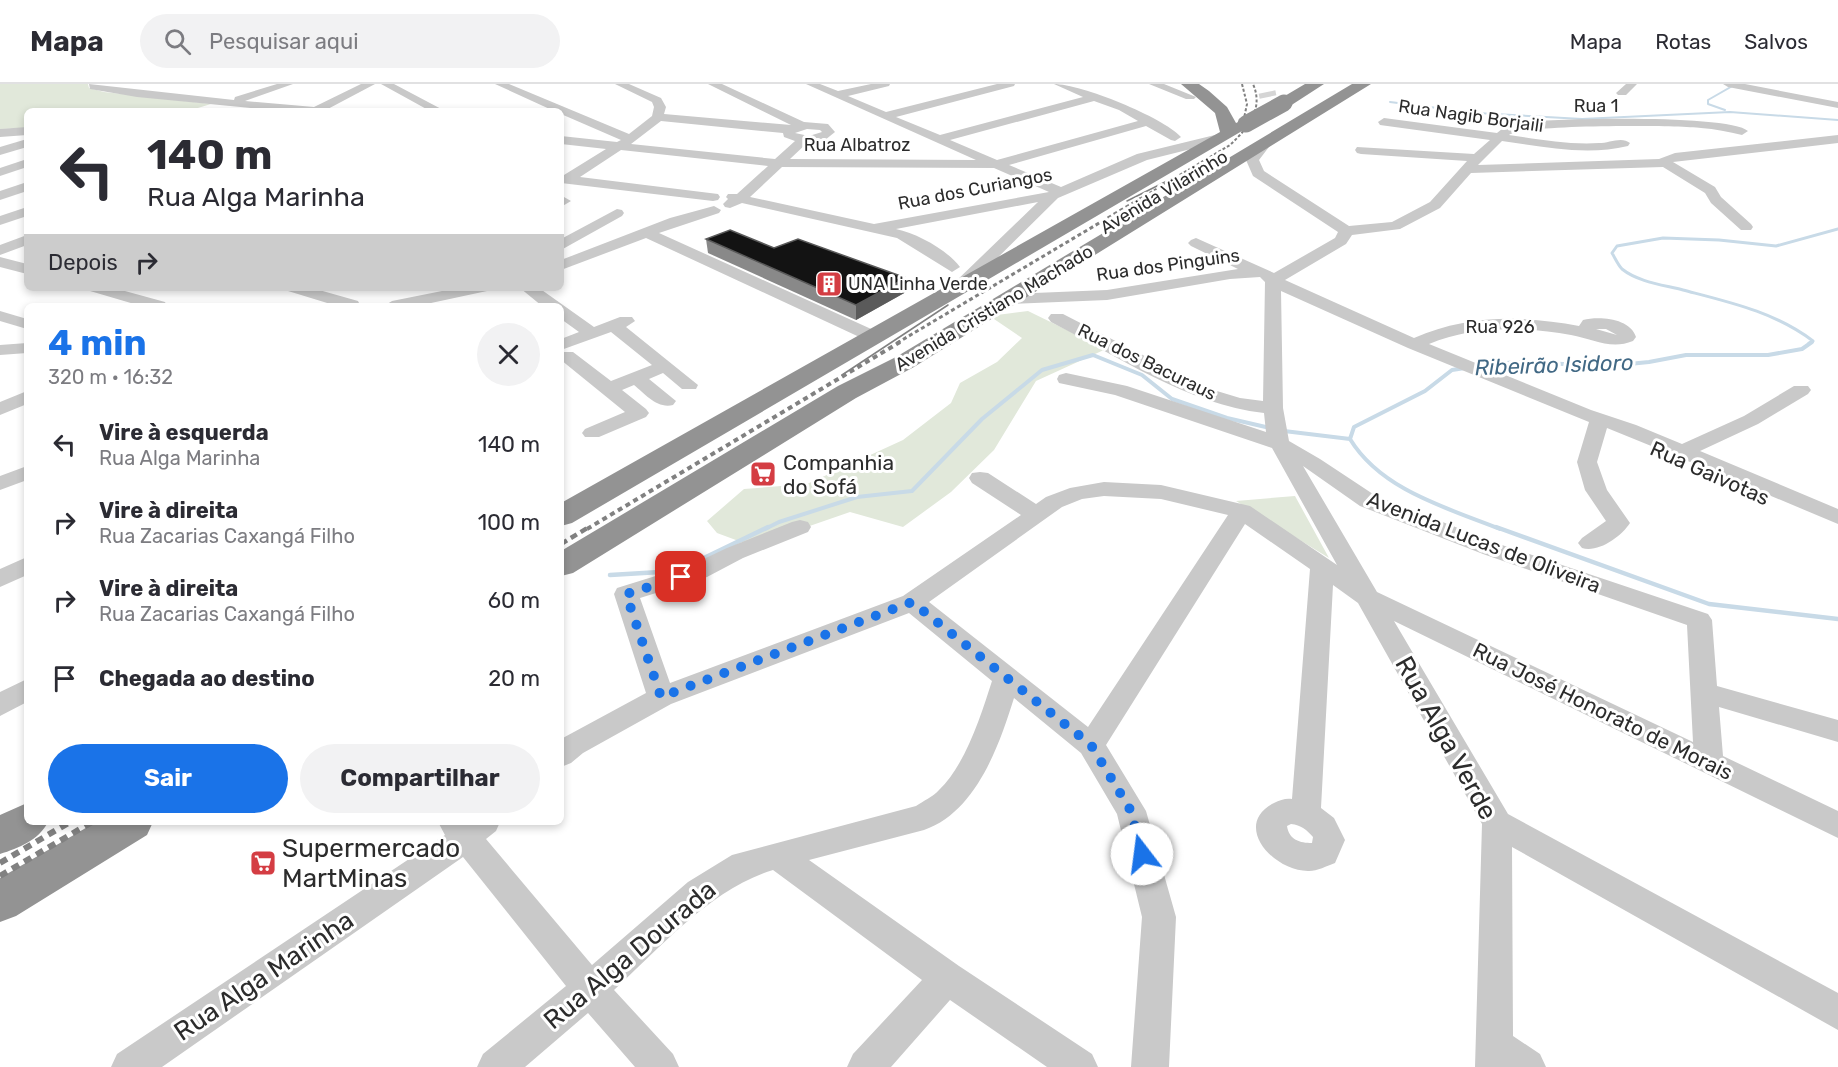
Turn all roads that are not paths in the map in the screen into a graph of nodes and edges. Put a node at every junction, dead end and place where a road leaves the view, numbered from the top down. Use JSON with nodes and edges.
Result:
{"nodes":[{"id":1,"x":94,"y":84,"type":"edge"},
{"id":2,"x":163,"y":84,"type":"edge"},
{"id":3,"x":288,"y":84,"type":"edge"},
{"id":4,"x":370,"y":84,"type":"edge"},
{"id":5,"x":386,"y":84,"type":"edge"},
{"id":6,"x":500,"y":84,"type":"edge"},
{"id":7,"x":620,"y":84,"type":"edge"},
{"id":8,"x":713,"y":84,"type":"edge"},
{"id":9,"x":811,"y":84,"type":"edge"},
{"id":10,"x":825,"y":84,"type":"edge"},
{"id":11,"x":885,"y":84,"type":"edge"},
{"id":12,"x":1010,"y":84,"type":"edge"},
{"id":13,"x":1059,"y":84,"type":"edge"},
{"id":14,"x":1154,"y":84,"type":"edge"},
{"id":15,"x":1316,"y":84,"type":"edge"},
{"id":16,"x":1363,"y":84,"type":"edge"},
{"id":17,"x":1632,"y":84,"type":"edge"},
{"id":18,"x":1728,"y":84,"type":"edge"},
{"id":19,"x":232,"y":88,"type":"dead end"},
{"id":20,"x":1189,"y":90,"type":"edge"},
{"id":21,"x":1622,"y":93,"type":"dead end"},
{"id":22,"x":137,"y":94,"type":"junction"},
{"id":23,"x":842,"y":94,"type":"junction"},
{"id":24,"x":1095,"y":97,"type":"junction"},
{"id":25,"x":225,"y":103,"type":"junction"},
{"id":26,"x":1838,"y":105,"type":"edge"},
{"id":27,"x":200,"y":106,"type":"edge"},
{"id":28,"x":282,"y":108,"type":"edge"},
{"id":29,"x":322,"y":108,"type":"edge"},
{"id":30,"x":433,"y":108,"type":"edge"},
{"id":31,"x":557,"y":108,"type":"edge"},
{"id":32,"x":1266,"y":110,"type":"junction"},
{"id":33,"x":564,"y":111,"type":"edge"},
{"id":34,"x":890,"y":115,"type":"junction"},
{"id":35,"x":658,"y":117,"type":"junction"},
{"id":36,"x":1728,"y":120,"type":"dead end"},
{"id":37,"x":1147,"y":122,"type":"junction"},
{"id":38,"x":1384,"y":122,"type":"dead end"},
{"id":39,"x":24,"y":131,"type":"edge"},
{"id":40,"x":1742,"y":131,"type":"junction"},
{"id":41,"x":803,"y":132,"type":"junction"},
{"id":42,"x":0,"y":134,"type":"edge"},
{"id":43,"x":1224,"y":136,"type":"junction"},
{"id":44,"x":1175,"y":137,"type":"dead end"},
{"id":45,"x":943,"y":138,"type":"junction"},
{"id":46,"x":1498,"y":138,"type":"junction"},
{"id":47,"x":630,"y":139,"type":"junction"},
{"id":48,"x":1838,"y":139,"type":"edge"},
{"id":49,"x":564,"y":140,"type":"edge"},
{"id":50,"x":24,"y":141,"type":"edge"},
{"id":51,"x":24,"y":143,"type":"edge"},
{"id":52,"x":1266,"y":143,"type":"junction"},
{"id":53,"x":1624,"y":143,"type":"dead end"},
{"id":54,"x":615,"y":146,"type":"junction"},
{"id":55,"x":1768,"y":146,"type":"junction"},
{"id":56,"x":1361,"y":150,"type":"dead end"},
{"id":57,"x":0,"y":151,"type":"edge"},
{"id":58,"x":1477,"y":158,"type":"junction"},
{"id":59,"x":777,"y":163,"type":"junction"},
{"id":60,"x":1002,"y":163,"type":"junction"},
{"id":61,"x":1666,"y":163,"type":"junction"},
{"id":62,"x":24,"y":164,"type":"edge"},
{"id":63,"x":1466,"y":169,"type":"junction"},
{"id":64,"x":0,"y":172,"type":"edge"},
{"id":65,"x":564,"y":180,"type":"edge"},
{"id":66,"x":24,"y":187,"type":"edge"},
{"id":67,"x":677,"y":192,"type":"junction"},
{"id":68,"x":1061,"y":192,"type":"junction"},
{"id":69,"x":0,"y":196,"type":"edge"},
{"id":70,"x":727,"y":200,"type":"junction"},
{"id":71,"x":695,"y":204,"type":"junction"},
{"id":72,"x":617,"y":213,"type":"dead end"},
{"id":73,"x":675,"y":220,"type":"junction"},
{"id":74,"x":1746,"y":227,"type":"dead end"},
{"id":75,"x":873,"y":229,"type":"junction"},
{"id":76,"x":1346,"y":231,"type":"junction"},
{"id":77,"x":647,"y":233,"type":"junction"},
{"id":78,"x":24,"y":241,"type":"edge"},
{"id":79,"x":564,"y":243,"type":"edge"},
{"id":80,"x":1196,"y":243,"type":"dead end"},
{"id":81,"x":0,"y":250,"type":"edge"},
{"id":82,"x":595,"y":252,"type":"junction"},
{"id":83,"x":564,"y":260,"type":"edge"},
{"id":84,"x":0,"y":262,"type":"edge"},
{"id":85,"x":564,"y":265,"type":"edge"},
{"id":86,"x":24,"y":268,"type":"edge"},
{"id":87,"x":1270,"y":276,"type":"junction"},
{"id":88,"x":956,"y":277,"type":"junction"},
{"id":89,"x":110,"y":291,"type":"edge"},
{"id":90,"x":321,"y":291,"type":"edge"},
{"id":91,"x":402,"y":291,"type":"edge"},
{"id":92,"x":453,"y":291,"type":"edge"},
{"id":93,"x":464,"y":291,"type":"edge"},
{"id":94,"x":532,"y":291,"type":"edge"},
{"id":95,"x":442,"y":295,"type":"junction"},
{"id":96,"x":1009,"y":299,"type":"junction"},
{"id":97,"x":149,"y":303,"type":"edge"},
{"id":98,"x":342,"y":303,"type":"edge"},
{"id":99,"x":380,"y":303,"type":"edge"},
{"id":100,"x":406,"y":303,"type":"edge"},
{"id":101,"x":549,"y":303,"type":"edge"},
{"id":102,"x":564,"y":313,"type":"edge"},
{"id":103,"x":0,"y":316,"type":"edge"},
{"id":104,"x":1057,"y":318,"type":"dead end"},
{"id":105,"x":23,"y":323,"type":"edge"},
{"id":106,"x":622,"y":328,"type":"junction"},
{"id":107,"x":0,"y":330,"type":"edge"},
{"id":108,"x":1590,"y":333,"type":"dead end"},
{"id":109,"x":592,"y":334,"type":"junction"},
{"id":110,"x":874,"y":337,"type":"junction"},
{"id":111,"x":1420,"y":341,"type":"junction"},
{"id":112,"x":24,"y":348,"type":"edge"},
{"id":113,"x":0,"y":351,"type":"edge"},
{"id":114,"x":564,"y":352,"type":"edge"},
{"id":115,"x":564,"y":353,"type":"edge"},
{"id":116,"x":24,"y":354,"type":"edge"},
{"id":117,"x":564,"y":354,"type":"edge"},
{"id":118,"x":0,"y":357,"type":"edge"},
{"id":119,"x":665,"y":366,"type":"junction"},
{"id":120,"x":636,"y":378,"type":"junction"},
{"id":121,"x":1066,"y":379,"type":"dead end"},
{"id":122,"x":689,"y":385,"type":"dead end"},
{"id":123,"x":608,"y":389,"type":"junction"},
{"id":124,"x":1801,"y":390,"type":"dead end"},
{"id":125,"x":847,"y":392,"type":"junction"},
{"id":126,"x":24,"y":398,"type":"edge"},
{"id":127,"x":666,"y":401,"type":"dead end"},
{"id":128,"x":0,"y":409,"type":"edge"},
{"id":129,"x":1595,"y":419,"type":"junction"},
{"id":130,"x":1276,"y":425,"type":"junction"},
{"id":131,"x":592,"y":433,"type":"dead end"},
{"id":132,"x":1679,"y":454,"type":"junction"},
{"id":133,"x":24,"y":473,"type":"edge"},
{"id":134,"x":980,"y":478,"type":"dead end"},
{"id":135,"x":0,"y":484,"type":"edge"},
{"id":136,"x":1242,"y":511,"type":"junction"},
{"id":137,"x":1034,"y":513,"type":"junction"},
{"id":138,"x":564,"y":514,"type":"edge"},
{"id":139,"x":1838,"y":517,"type":"edge"},
{"id":140,"x":800,"y":527,"type":"dead end"},
{"id":141,"x":1838,"y":529,"type":"edge"},
{"id":142,"x":1590,"y":543,"type":"dead end"},
{"id":143,"x":564,"y":563,"type":"edge"},
{"id":144,"x":24,"y":567,"type":"edge"},
{"id":145,"x":1323,"y":568,"type":"junction"},
{"id":146,"x":0,"y":579,"type":"edge"},
{"id":147,"x":1367,"y":597,"type":"junction"},
{"id":148,"x":912,"y":602,"type":"junction"},
{"id":149,"x":1007,"y":676,"type":"junction"},
{"id":150,"x":24,"y":691,"type":"edge"},
{"id":151,"x":1705,"y":693,"type":"junction"},
{"id":152,"x":661,"y":697,"type":"junction"},
{"id":153,"x":0,"y":705,"type":"edge"},
{"id":154,"x":1838,"y":731,"type":"edge"},
{"id":155,"x":1091,"y":745,"type":"junction"},
{"id":156,"x":564,"y":752,"type":"edge"},
{"id":157,"x":1709,"y":761,"type":"junction"},
{"id":158,"x":1306,"y":813,"type":"dead end"},
{"id":159,"x":24,"y":823,"type":"edge"},
{"id":160,"x":1497,"y":823,"type":"junction"},
{"id":161,"x":127,"y":825,"type":"edge"},
{"id":162,"x":1838,"y":825,"type":"edge"},
{"id":163,"x":468,"y":827,"type":"edge"},
{"id":164,"x":0,"y":836,"type":"edge"},
{"id":165,"x":777,"y":855,"type":"junction"},
{"id":166,"x":0,"y":902,"type":"edge"},
{"id":167,"x":947,"y":978,"type":"junction"},
{"id":168,"x":590,"y":989,"type":"junction"},
{"id":169,"x":1838,"y":1012,"type":"edge"},
{"id":170,"x":1493,"y":1056,"type":"edge"},
{"id":171,"x":130,"y":1067,"type":"edge"},
{"id":172,"x":496,"y":1067,"type":"edge"},
{"id":173,"x":660,"y":1067,"type":"edge"},
{"id":174,"x":866,"y":1067,"type":"edge"},
{"id":175,"x":1079,"y":1067,"type":"edge"},
{"id":176,"x":1150,"y":1067,"type":"edge"},
{"id":177,"x":1527,"y":1067,"type":"edge"}],
"edges":[{"from":1,"to":22,"type":"street"},
{"from":2,"to":22,"type":"street"},
{"from":3,"to":25,"type":"street"},
{"from":4,"to":29,"type":"street"},
{"from":5,"to":30,"type":"street"},
{"from":6,"to":31,"type":"street"},
{"from":7,"to":35,"type":"street"},
{"from":8,"to":41,"type":"street"},
{"from":9,"to":23,"type":"street"},
{"from":10,"to":23,"type":"street"},
{"from":11,"to":23,"type":"street"},
{"from":12,"to":34,"type":"street"},
{"from":13,"to":24,"type":"street"},
{"from":14,"to":20,"type":"street"},
{"from":15,"to":32,"type":"highway","name":"Avenida Cristiano Machado"},
{"from":16,"to":52,"type":"highway","name":"Avenida Cristiano Machado"},
{"from":17,"to":21,"type":"street"},
{"from":18,"to":26,"type":"street"},
{"from":19,"to":27,"type":"street"},
{"from":20,"to":43,"type":"highway","name":"Avenida Vilarinho"},
{"from":22,"to":27,"type":"street"},
{"from":23,"to":34,"type":"street"},
{"from":24,"to":37,"type":"street"},
{"from":24,"to":45,"type":"street"},
{"from":25,"to":27,"type":"street"},
{"from":25,"to":28,"type":"street"},
{"from":32,"to":43,"type":"highway","name":"Avenida Cristiano Machado"},
{"from":32,"to":125,"type":"highway","name":"Avenida Vilarinho"},
{"from":33,"to":47,"type":"street"},
{"from":34,"to":45,"type":"street"},
{"from":35,"to":41,"type":"street"},
{"from":35,"to":47,"type":"street"},
{"from":36,"to":40,"type":"street"},
{"from":37,"to":44,"type":"street"},
{"from":37,"to":60,"type":"street","name":"Rua Albatroz"},
{"from":38,"to":46,"type":"street","name":"Rua Nagib Borjaili"},
{"from":39,"to":42,"type":"street"},
{"from":40,"to":46,"type":"street","name":"Rua 1"},
{"from":40,"to":55,"type":"street"},
{"from":41,"to":59,"type":"street"},
{"from":42,"to":50,"type":"street"},
{"from":43,"to":68,"type":"street","name":"Rua dos Curiangos"},
{"from":43,"to":88,"type":"highway","name":"Avenida Cristiano Machado"},
{"from":45,"to":60,"type":"street"},
{"from":46,"to":53,"type":"street","name":"Rua Nagib Borjaili"},
{"from":46,"to":58,"type":"street","name":"Rua 1"},
{"from":47,"to":54,"type":"street"},
{"from":48,"to":55,"type":"street"},
{"from":49,"to":54,"type":"street","name":"Rua Albatroz"},
{"from":51,"to":57,"type":"street"},
{"from":52,"to":76,"type":"street"},
{"from":52,"to":96,"type":"highway","name":"Avenida Cristiano Machado"},
{"from":54,"to":59,"type":"street","name":"Rua Albatroz"},
{"from":54,"to":65,"type":"street"},
{"from":55,"to":61,"type":"street"},
{"from":56,"to":58,"type":"street"},
{"from":58,"to":63,"type":"street","name":"Rua 1"},
{"from":59,"to":60,"type":"street","name":"Rua Albatroz"},
{"from":59,"to":70,"type":"street"},
{"from":60,"to":68,"type":"street"},
{"from":61,"to":63,"type":"street"},
{"from":61,"to":74,"type":"street"},
{"from":62,"to":64,"type":"street"},
{"from":63,"to":76,"type":"street","name":"Rua 1"},
{"from":65,"to":67,"type":"street"},
{"from":66,"to":69,"type":"street"},
{"from":67,"to":70,"type":"street"},
{"from":67,"to":71,"type":"street"},
{"from":68,"to":75,"type":"street","name":"Rua dos Curiangos"},
{"from":68,"to":88,"type":"street"},
{"from":70,"to":71,"type":"street"},
{"from":70,"to":73,"type":"street"},
{"from":70,"to":75,"type":"street"},
{"from":71,"to":73,"type":"street"},
{"from":72,"to":79,"type":"street"},
{"from":73,"to":77,"type":"street"},
{"from":75,"to":88,"type":"street"},
{"from":76,"to":87,"type":"street"},
{"from":77,"to":82,"type":"street"},
{"from":77,"to":110,"type":"street"},
{"from":78,"to":81,"type":"street"},
{"from":80,"to":87,"type":"street"},
{"from":82,"to":83,"type":"street"},
{"from":82,"to":85,"type":"street"},
{"from":84,"to":86,"type":"street"},
{"from":87,"to":96,"type":"street","name":"Rua dos Pinguins"},
{"from":87,"to":111,"type":"street"},
{"from":87,"to":130,"type":"street"},
{"from":88,"to":110,"type":"highway","name":"Avenida Cristiano Machado"},
{"from":89,"to":97,"type":"street"},
{"from":90,"to":98,"type":"street"},
{"from":91,"to":99,"type":"street"},
{"from":92,"to":95,"type":"street"},
{"from":93,"to":95,"type":"street"},
{"from":94,"to":101,"type":"street"},
{"from":95,"to":100,"type":"street"},
{"from":96,"to":125,"type":"highway","name":"Avenida Cristiano Machado"},
{"from":102,"to":109,"type":"street"},
{"from":103,"to":105,"type":"street"},
{"from":104,"to":130,"type":"street","name":"Rua dos Bacuraus"},
{"from":105,"to":107,"type":"street"},
{"from":106,"to":109,"type":"street"},
{"from":106,"to":115,"type":"street"},
{"from":106,"to":119,"type":"street"},
{"from":108,"to":111,"type":"street","name":"Rua 926"},
{"from":109,"to":114,"type":"street"},
{"from":110,"to":138,"type":"highway","name":"Avenida Cristiano Machado"},
{"from":111,"to":129,"type":"street","name":"Rua Gaivotas"},
{"from":112,"to":113,"type":"street"},
{"from":116,"to":118,"type":"street"},
{"from":117,"to":123,"type":"street"},
{"from":119,"to":120,"type":"street"},
{"from":119,"to":122,"type":"street"},
{"from":120,"to":123,"type":"street"},
{"from":120,"to":127,"type":"street"},
{"from":121,"to":130,"type":"street"},
{"from":123,"to":131,"type":"street"},
{"from":124,"to":132,"type":"street"},
{"from":125,"to":143,"type":"highway","name":"Avenida Cristiano Machado"},
{"from":126,"to":128,"type":"street"},
{"from":129,"to":132,"type":"street","name":"Rua Gaivotas"},
{"from":129,"to":142,"type":"street"},
{"from":130,"to":147,"type":"street","name":"Rua Alga Verde"},
{"from":130,"to":151,"type":"street","name":"Avenida Lucas de Oliveira"},
{"from":132,"to":139,"type":"street","name":"Rua Gaivotas"},
{"from":132,"to":141,"type":"street","name":"Rua Gaivotas"},
{"from":133,"to":135,"type":"street"},
{"from":134,"to":137,"type":"street"},
{"from":136,"to":137,"type":"street"},
{"from":136,"to":145,"type":"street"},
{"from":136,"to":155,"type":"street"},
{"from":137,"to":148,"type":"street"},
{"from":140,"to":152,"type":"street"},
{"from":144,"to":146,"type":"street"},
{"from":145,"to":147,"type":"street"},
{"from":145,"to":158,"type":"street"},
{"from":147,"to":157,"type":"street","name":"Rua José Honorato de Morais"},
{"from":147,"to":160,"type":"street","name":"Rua Alga Verde"},
{"from":148,"to":149,"type":"street"},
{"from":148,"to":152,"type":"street"},
{"from":149,"to":155,"type":"street"},
{"from":149,"to":165,"type":"street","name":"Rua Alga Dourada"},
{"from":150,"to":153,"type":"street"},
{"from":151,"to":154,"type":"street"},
{"from":151,"to":157,"type":"street"},
{"from":152,"to":156,"type":"street"},
{"from":155,"to":176,"type":"street"},
{"from":157,"to":162,"type":"street","name":"Rua José Honorato de Morais"},
{"from":159,"to":164,"type":"highway"},
{"from":160,"to":169,"type":"street"},
{"from":160,"to":170,"type":"street","name":"Rua Alga Verde"},
{"from":161,"to":166,"type":"highway"},
{"from":163,"to":168,"type":"street"},
{"from":163,"to":171,"type":"street","name":"Rua Alga Marinha"},
{"from":165,"to":167,"type":"street"},
{"from":165,"to":168,"type":"street","name":"Rua Alga Dourada"},
{"from":167,"to":174,"type":"street"},
{"from":167,"to":175,"type":"street"},
{"from":168,"to":172,"type":"street","name":"Rua Alga Dourada"},
{"from":168,"to":173,"type":"street"},
{"from":170,"to":177,"type":"street"}]}
